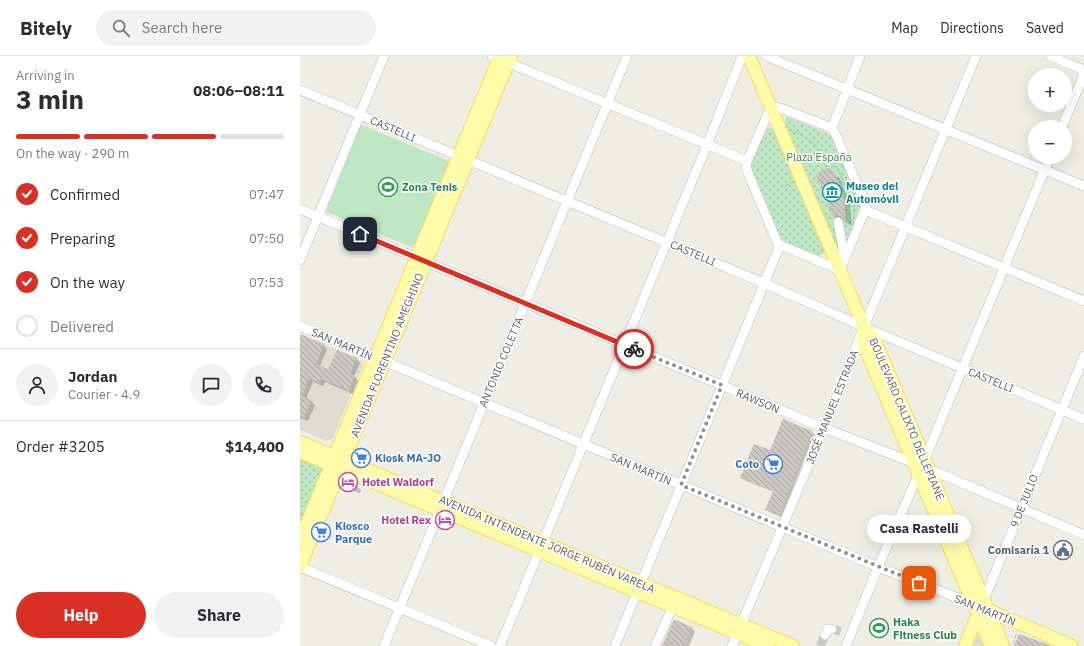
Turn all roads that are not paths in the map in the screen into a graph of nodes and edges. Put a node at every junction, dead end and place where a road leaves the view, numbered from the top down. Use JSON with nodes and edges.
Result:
{"nodes":[{"id":1,"x":384,"y":56,"type":"edge"},
{"id":2,"x":627,"y":56,"type":"edge"},
{"id":3,"x":742,"y":56,"type":"edge"},
{"id":4,"x":749,"y":56,"type":"edge"},
{"id":5,"x":766,"y":56,"type":"edge"},
{"id":6,"x":860,"y":56,"type":"edge"},
{"id":7,"x":976,"y":56,"type":"edge"},
{"id":8,"x":1050,"y":56,"type":"edge"},
{"id":9,"x":502,"y":58,"type":"edge"},
{"id":10,"x":1084,"y":70,"type":"edge"},
{"id":11,"x":1084,"y":74,"type":"edge"},
{"id":12,"x":847,"y":89,"type":"junction"},
{"id":13,"x":300,"y":90,"type":"edge"},
{"id":14,"x":608,"y":104,"type":"junction"},
{"id":15,"x":771,"y":107,"type":"junction"},
{"id":16,"x":360,"y":115,"type":"junction"},
{"id":17,"x":1065,"y":120,"type":"edge"},
{"id":18,"x":832,"y":128,"type":"junction"},
{"id":19,"x":945,"y":129,"type":"junction"},
{"id":20,"x":707,"y":145,"type":"junction"},
{"id":21,"x":463,"y":158,"type":"junction"},
{"id":22,"x":747,"y":161,"type":"junction"},
{"id":23,"x":1047,"y":164,"type":"edge"},
{"id":24,"x":1044,"y":170,"type":"junction"},
{"id":25,"x":1084,"y":186,"type":"edge"},
{"id":26,"x":568,"y":201,"type":"junction"},
{"id":27,"x":300,"y":209,"type":"edge"},
{"id":28,"x":865,"y":210,"type":"junction"},
{"id":29,"x":318,"y":216,"type":"junction"},
{"id":30,"x":838,"y":222,"type":"dead end"},
{"id":31,"x":905,"y":227,"type":"junction"},
{"id":32,"x":667,"y":242,"type":"junction"},
{"id":33,"x":780,"y":245,"type":"junction"},
{"id":34,"x":845,"y":259,"type":"junction"},
{"id":35,"x":300,"y":260,"type":"edge"},
{"id":36,"x":421,"y":260,"type":"junction"},
{"id":37,"x":1004,"y":268,"type":"junction"},
{"id":38,"x":840,"y":270,"type":"junction"},
{"id":39,"x":764,"y":283,"type":"junction"},
{"id":40,"x":1084,"y":301,"type":"edge"},
{"id":41,"x":526,"y":304,"type":"junction"},
{"id":42,"x":300,"y":326,"type":"edge"},
{"id":43,"x":864,"y":327,"type":"junction"},
{"id":44,"x":625,"y":345,"type":"junction"},
{"id":45,"x":1084,"y":356,"type":"edge"},
{"id":46,"x":380,"y":360,"type":"junction"},
{"id":47,"x":962,"y":368,"type":"junction"},
{"id":48,"x":722,"y":385,"type":"junction"},
{"id":49,"x":484,"y":404,"type":"junction"},
{"id":50,"x":1062,"y":409,"type":"junction"},
{"id":51,"x":1084,"y":419,"type":"edge"},
{"id":52,"x":824,"y":428,"type":"junction"},
{"id":53,"x":300,"y":442,"type":"edge"},
{"id":54,"x":584,"y":445,"type":"junction"},
{"id":55,"x":300,"y":452,"type":"edge"},
{"id":56,"x":337,"y":462,"type":"junction"},
{"id":57,"x":922,"y":466,"type":"junction"},
{"id":58,"x":681,"y":485,"type":"junction"},
{"id":59,"x":442,"y":506,"type":"junction"},
{"id":60,"x":1021,"y":508,"type":"junction"},
{"id":61,"x":782,"y":527,"type":"junction"},
{"id":62,"x":1084,"y":535,"type":"edge"},
{"id":63,"x":300,"y":540,"type":"edge"},
{"id":64,"x":541,"y":546,"type":"junction"},
{"id":65,"x":300,"y":566,"type":"edge"},
{"id":66,"x":878,"y":567,"type":"junction"},
{"id":67,"x":640,"y":587,"type":"junction"},
{"id":68,"x":672,"y":606,"type":"junction"},
{"id":69,"x":981,"y":607,"type":"junction"},
{"id":70,"x":400,"y":608,"type":"junction"},
{"id":71,"x":739,"y":629,"type":"junction"},
{"id":72,"x":384,"y":646,"type":"edge"},
{"id":73,"x":491,"y":646,"type":"edge"},
{"id":74,"x":500,"y":646,"type":"edge"},
{"id":75,"x":615,"y":646,"type":"edge"},
{"id":76,"x":656,"y":646,"type":"edge"},
{"id":77,"x":732,"y":646,"type":"edge"},
{"id":78,"x":768,"y":646,"type":"edge"},
{"id":79,"x":793,"y":646,"type":"edge"},
{"id":80,"x":846,"y":646,"type":"edge"},
{"id":81,"x":965,"y":646,"type":"edge"},
{"id":82,"x":991,"y":646,"type":"edge"},
{"id":83,"x":1003,"y":646,"type":"edge"},
{"id":84,"x":1072,"y":646,"type":"edge"}],
"edges":[{"from":1,"to":16,"type":"street"},
{"from":2,"to":14,"type":"street","name":"ANTONIO COLETTA"},
{"from":3,"to":20,"type":"street"},
{"from":4,"to":15,"type":"main road","name":"BOULEVARD CALIXTO DELLEPIANE"},
{"from":5,"to":12,"type":"street"},
{"from":6,"to":12,"type":"street"},
{"from":7,"to":19,"type":"street","name":"JOSÉ MANUEL ESTRADA"},
{"from":8,"to":10,"type":"street"},
{"from":9,"to":14,"type":"street"},
{"from":9,"to":21,"type":"main road","name":"AVENIDA FLORENTINO AMEGHINO"},
{"from":11,"to":17,"type":"street"},
{"from":12,"to":18,"type":"street"},
{"from":12,"to":19,"type":"street"},
{"from":13,"to":16,"type":"street","name":"CASTELLI"},
{"from":14,"to":20,"type":"street"},
{"from":14,"to":26,"type":"street","name":"ANTONIO COLETTA"},
{"from":15,"to":18,"type":"street"},
{"from":15,"to":22,"type":"street"},
{"from":15,"to":38,"type":"main road","name":"BOULEVARD CALIXTO DELLEPIANE"},
{"from":16,"to":21,"type":"street","name":"CASTELLI"},
{"from":16,"to":29,"type":"street"},
{"from":18,"to":28,"type":"street"},
{"from":19,"to":24,"type":"street"},
{"from":19,"to":31,"type":"street","name":"JOSÉ MANUEL ESTRADA"},
{"from":20,"to":22,"type":"street"},
{"from":20,"to":32,"type":"street"},
{"from":21,"to":26,"type":"street","name":"CASTELLI"},
{"from":21,"to":36,"type":"main road","name":"AVENIDA FLORENTINO AMEGHINO"},
{"from":22,"to":33,"type":"street"},
{"from":23,"to":24,"type":"street"},
{"from":24,"to":25,"type":"street"},
{"from":24,"to":37,"type":"street"},
{"from":26,"to":32,"type":"street","name":"CASTELLI"},
{"from":26,"to":41,"type":"street","name":"ANTONIO COLETTA"},
{"from":27,"to":29,"type":"street","name":"RAWSON"},
{"from":28,"to":31,"type":"street"},
{"from":28,"to":34,"type":"street"},
{"from":29,"to":35,"type":"street"},
{"from":29,"to":36,"type":"street","name":"RAWSON"},
{"from":30,"to":34,"type":"street"},
{"from":31,"to":37,"type":"street"},
{"from":31,"to":43,"type":"street","name":"JOSÉ MANUEL ESTRADA"},
{"from":32,"to":39,"type":"street","name":"CASTELLI"},
{"from":32,"to":44,"type":"street"},
{"from":33,"to":38,"type":"street"},
{"from":33,"to":39,"type":"street"},
{"from":34,"to":38,"type":"street"},
{"from":36,"to":41,"type":"street","name":"RAWSON"},
{"from":36,"to":46,"type":"main road","name":"AVENIDA FLORENTINO AMEGHINO"},
{"from":37,"to":40,"type":"street"},
{"from":37,"to":47,"type":"street"},
{"from":38,"to":43,"type":"main road","name":"BOULEVARD CALIXTO DELLEPIANE"},
{"from":39,"to":43,"type":"street","name":"CASTELLI"},
{"from":39,"to":48,"type":"street"},
{"from":41,"to":44,"type":"street","name":"RAWSON"},
{"from":41,"to":49,"type":"street","name":"ANTONIO COLETTA"},
{"from":42,"to":46,"type":"street","name":"SAN MARTÍN"},
{"from":43,"to":47,"type":"street","name":"CASTELLI"},
{"from":43,"to":52,"type":"street","name":"JOSÉ MANUEL ESTRADA"},
{"from":43,"to":57,"type":"main road","name":"BOULEVARD CALIXTO DELLEPIANE"},
{"from":44,"to":48,"type":"street","name":"RAWSON"},
{"from":44,"to":54,"type":"street"},
{"from":45,"to":50,"type":"street","name":"9 DE JULIO"},
{"from":46,"to":49,"type":"street","name":"SAN MARTÍN"},
{"from":46,"to":56,"type":"main road","name":"AVENIDA FLORENTINO AMEGHINO"},
{"from":47,"to":50,"type":"street","name":"CASTELLI"},
{"from":47,"to":57,"type":"street"},
{"from":48,"to":52,"type":"street","name":"RAWSON"},
{"from":48,"to":58,"type":"street"},
{"from":49,"to":54,"type":"street","name":"SAN MARTÍN"},
{"from":49,"to":59,"type":"street","name":"ANTONIO COLETTA"},
{"from":50,"to":51,"type":"street","name":"CASTELLI"},
{"from":50,"to":60,"type":"street","name":"9 DE JULIO"},
{"from":52,"to":57,"type":"street","name":"RAWSON"},
{"from":52,"to":61,"type":"street","name":"JOSÉ MANUEL ESTRADA"},
{"from":53,"to":56,"type":"main road","name":"AVENIDA INTENDENTE JORGE RUBÉN VARELA"},
{"from":54,"to":58,"type":"street","name":"SAN MARTÍN"},
{"from":54,"to":64,"type":"street"},
{"from":55,"to":56,"type":"main road","name":"AVENIDA INTENDENTE JORGE RUBÉN VARELA"},
{"from":56,"to":59,"type":"main road","name":"AVENIDA INTENDENTE JORGE RUBÉN VARELA"},
{"from":56,"to":63,"type":"main road","name":"AVENIDA FLORENTINO AMEGHINO"},
{"from":56,"to":65,"type":"main road","name":"AVENIDA FLORENTINO AMEGHINO"},
{"from":57,"to":60,"type":"street","name":"RAWSON"},
{"from":57,"to":66,"type":"street"},
{"from":57,"to":69,"type":"main road","name":"BOULEVARD CALIXTO DELLEPIANE"},
{"from":58,"to":61,"type":"street","name":"SAN MARTÍN"},
{"from":58,"to":67,"type":"street"},
{"from":59,"to":64,"type":"main road","name":"AVENIDA INTENDENTE JORGE RUBÉN VARELA"},
{"from":59,"to":70,"type":"street","name":"ANTONIO COLETTA"},
{"from":60,"to":62,"type":"street","name":"RAWSON"},
{"from":60,"to":69,"type":"street","name":"9 DE JULIO"},
{"from":61,"to":66,"type":"street","name":"SAN MARTÍN"},
{"from":61,"to":71,"type":"street","name":"JOSÉ MANUEL ESTRADA"},
{"from":64,"to":67,"type":"main road","name":"AVENIDA INTENDENTE JORGE RUBÉN VARELA"},
{"from":64,"to":74,"type":"street"},
{"from":65,"to":70,"type":"street"},
{"from":66,"to":69,"type":"street","name":"SAN MARTÍN"},
{"from":66,"to":80,"type":"street"},
{"from":67,"to":68,"type":"main road","name":"AVENIDA INTENDENTE JORGE RUBÉN VARELA"},
{"from":67,"to":71,"type":"main road","name":"AVENIDA INTENDENTE JORGE RUBÉN VARELA"},
{"from":67,"to":75,"type":"street"},
{"from":68,"to":71,"type":"main road","name":"AVENIDA INTENDENTE JORGE RUBÉN VARELA"},
{"from":68,"to":76,"type":"street"},
{"from":69,"to":81,"type":"main road","name":"9 DE JULIO"},
{"from":69,"to":82,"type":"main road","name":"BOULEVARD CALIXTO DELLEPIANE"},
{"from":69,"to":83,"type":"main road","name":"BOULEVARD CALIXTO DELLEPIANE"},
{"from":69,"to":84,"type":"main road","name":"SAN MARTÍN"},
{"from":70,"to":72,"type":"street","name":"ANTONIO COLETTA"},
{"from":70,"to":73,"type":"street"},
{"from":71,"to":77,"type":"street","name":"JOSÉ MANUEL ESTRADA"},
{"from":71,"to":78,"type":"main road","name":"AVENIDA INTENDENTE JORGE RUBÉN VARELA"},
{"from":71,"to":79,"type":"main road","name":"AVENIDA INTENDENTE JORGE RUBÉN VARELA"}]}
